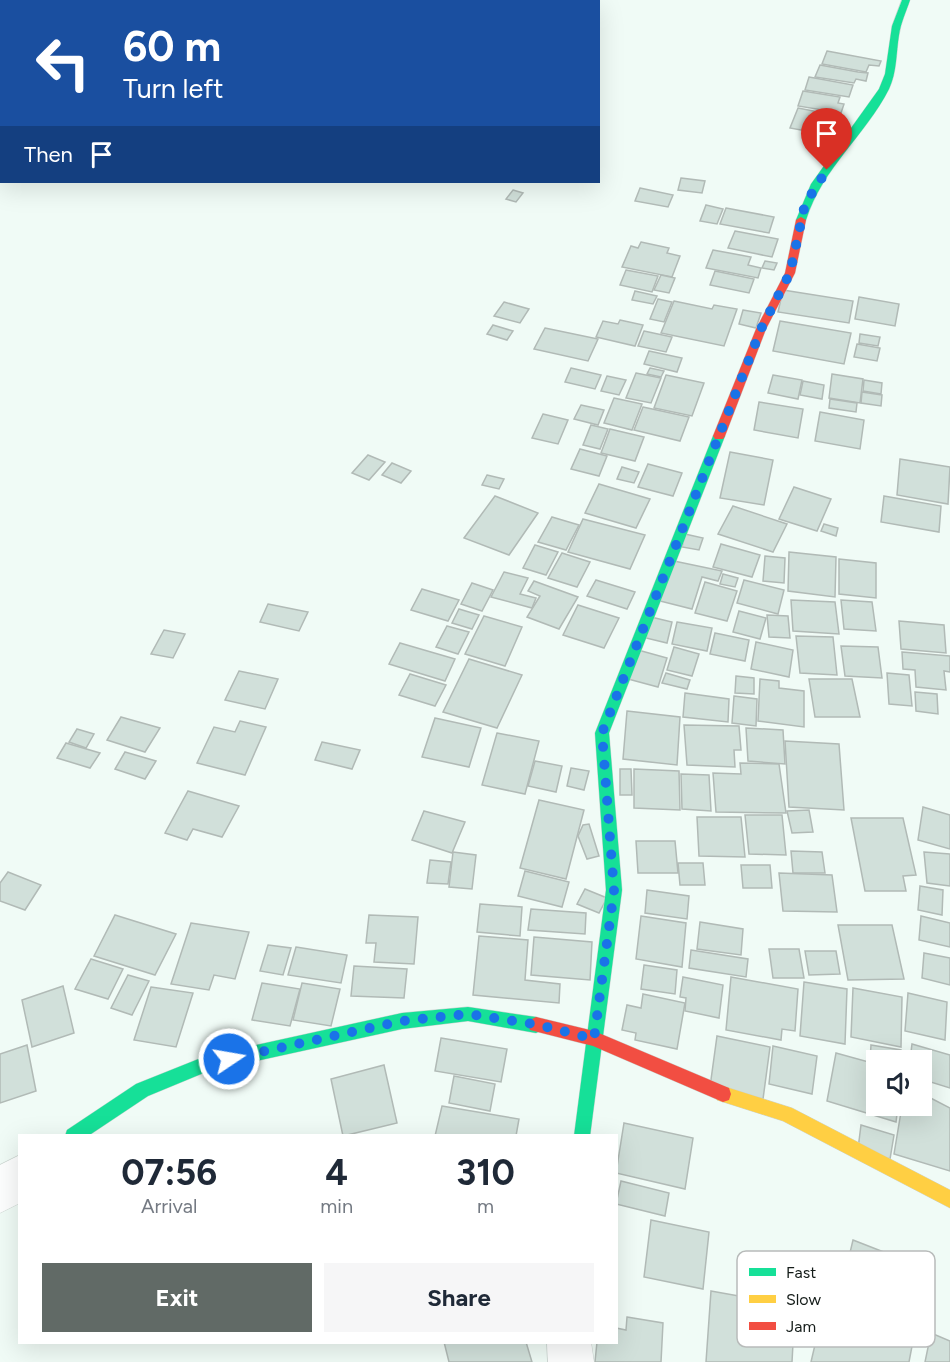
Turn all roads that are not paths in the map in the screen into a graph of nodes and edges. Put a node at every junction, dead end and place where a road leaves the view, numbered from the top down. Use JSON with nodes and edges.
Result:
{"nodes":[{"id":1,"x":906,"y":0,"type":"edge"},
{"id":2,"x":594,"y":1039,"type":"junction"},
{"id":3,"x":76,"y":1134,"type":"edge"},
{"id":4,"x":582,"y":1134,"type":"edge"},
{"id":5,"x":18,"y":1178,"type":"edge"},
{"id":6,"x":0,"y":1191,"type":"edge"},
{"id":7,"x":950,"y":1199,"type":"edge"},
{"id":8,"x":569,"y":1344,"type":"edge"},
{"id":9,"x":571,"y":1362,"type":"edge"}],
"edges":[{"from":1,"to":2,"type":"street"},
{"from":2,"to":3,"type":"street"},
{"from":2,"to":4,"type":"street"},
{"from":2,"to":7,"type":"street"},
{"from":5,"to":6,"type":"street"},
{"from":8,"to":9,"type":"street"}]}
